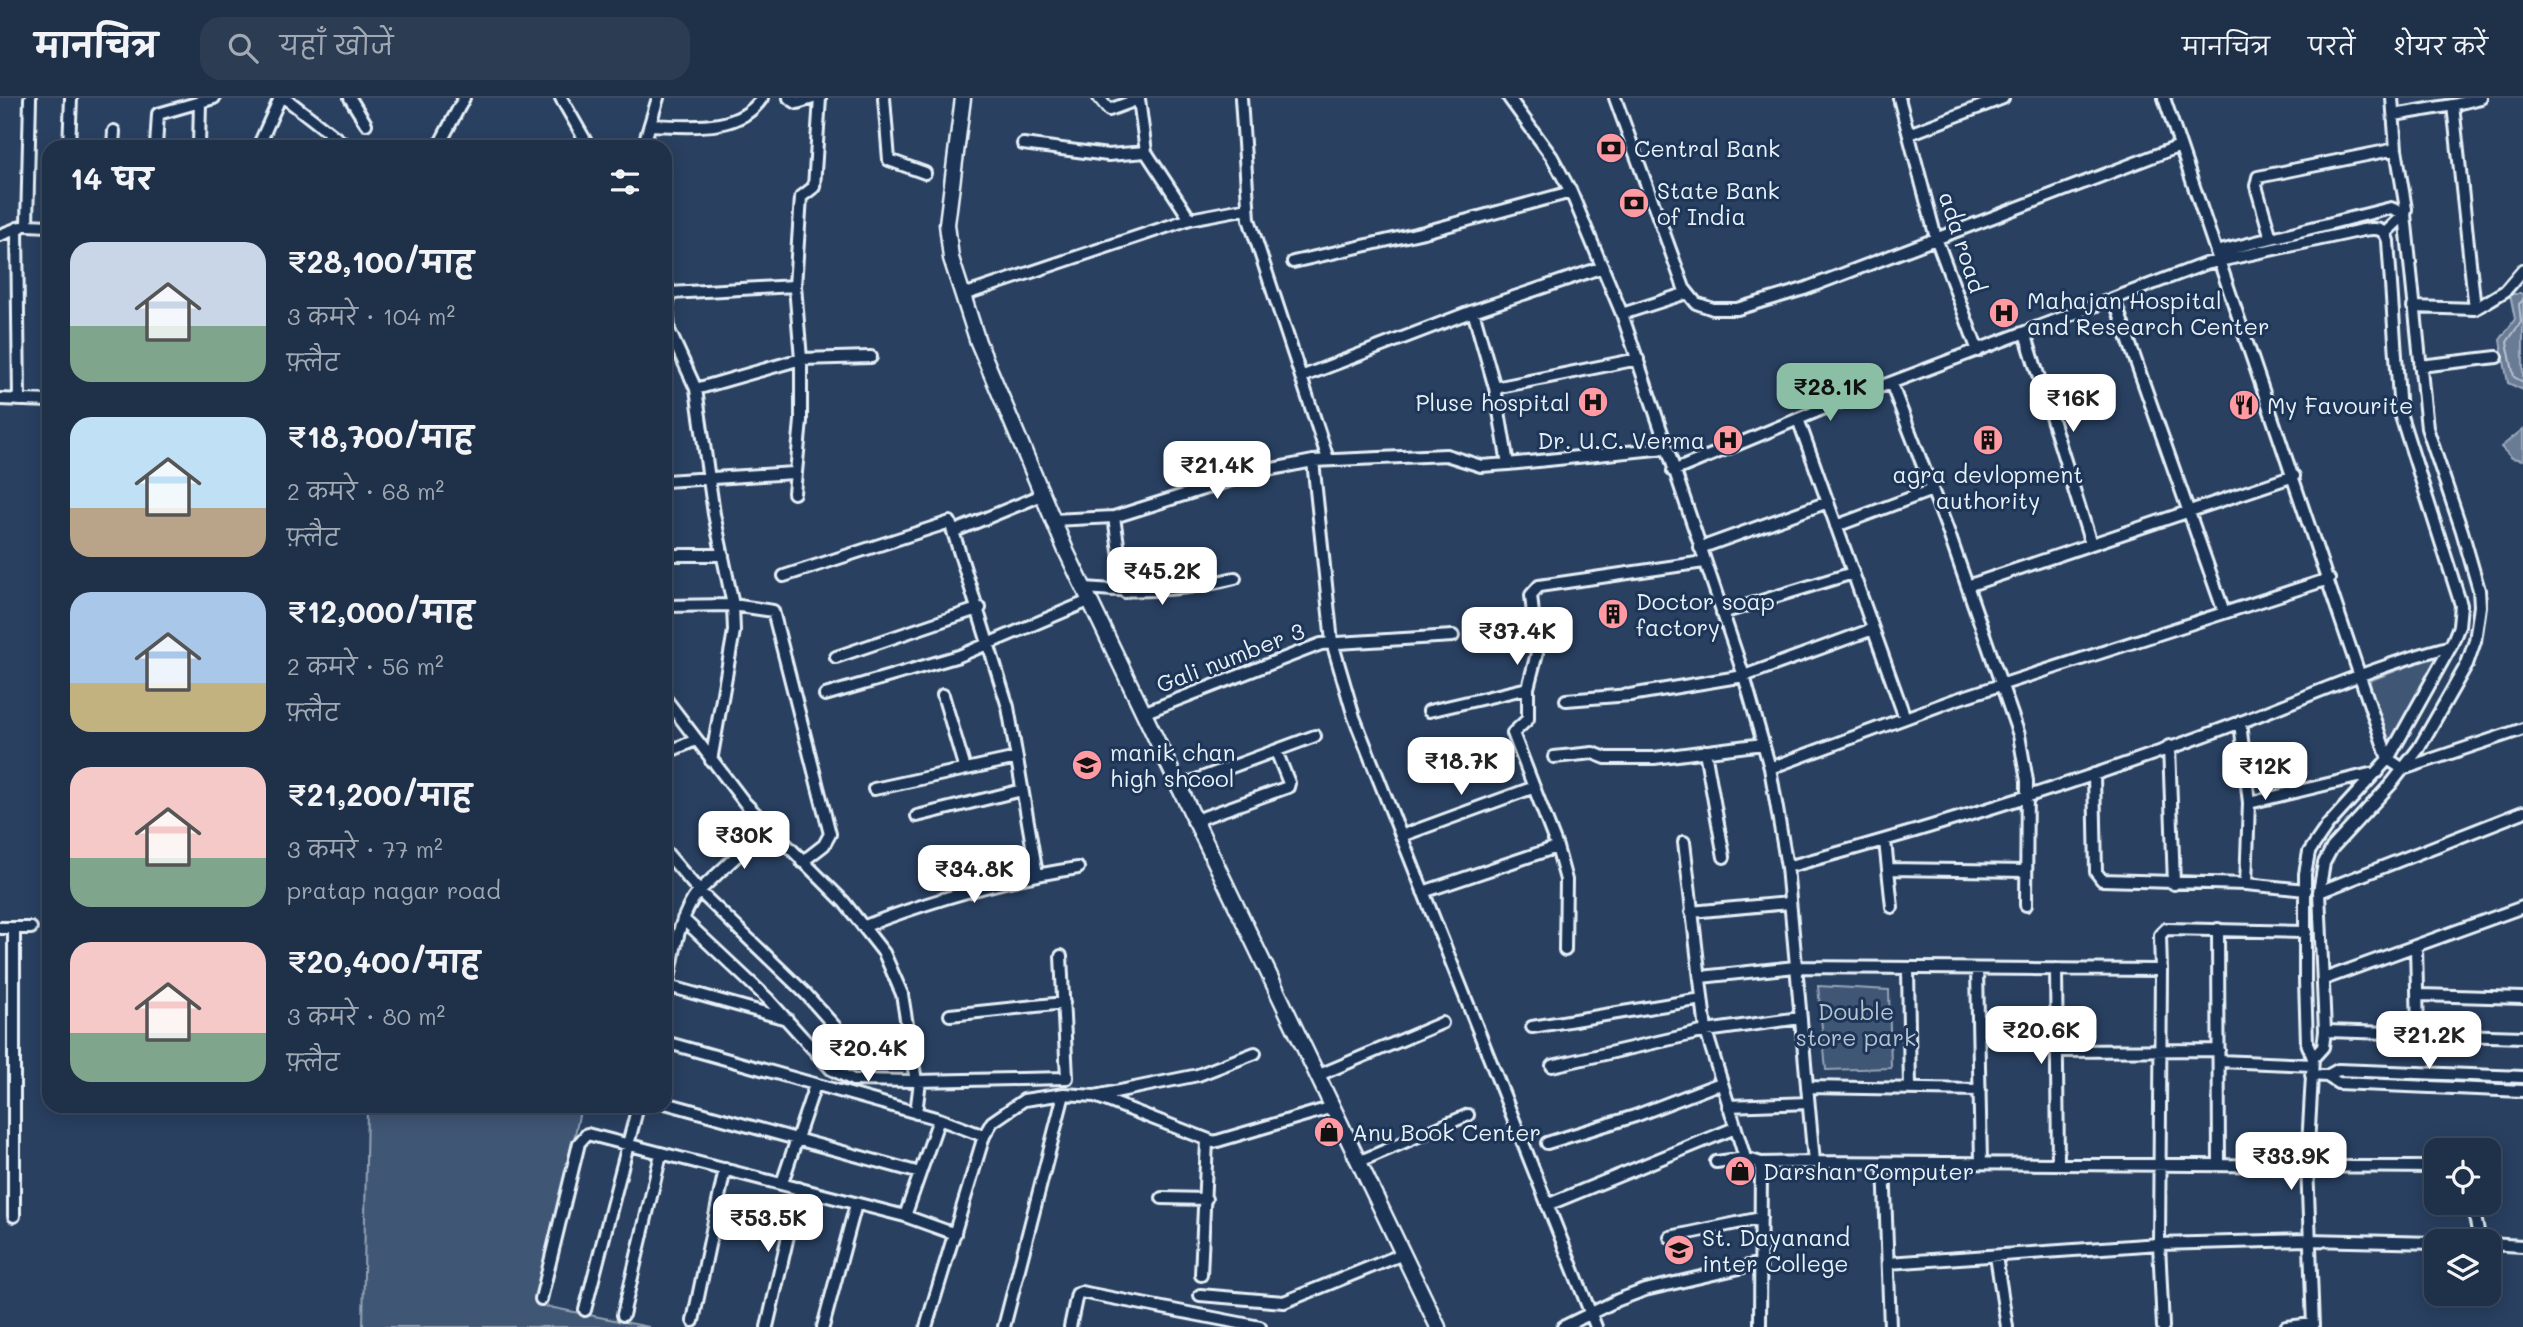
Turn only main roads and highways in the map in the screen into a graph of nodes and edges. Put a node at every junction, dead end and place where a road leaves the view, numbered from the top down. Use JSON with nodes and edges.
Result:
{"nodes":[{"id":1,"x":963,"y":98,"type":"edge"},
{"id":2,"x":1438,"y":1327,"type":"edge"}],
"edges":[{"from":1,"to":2,"type":"main road"}]}
